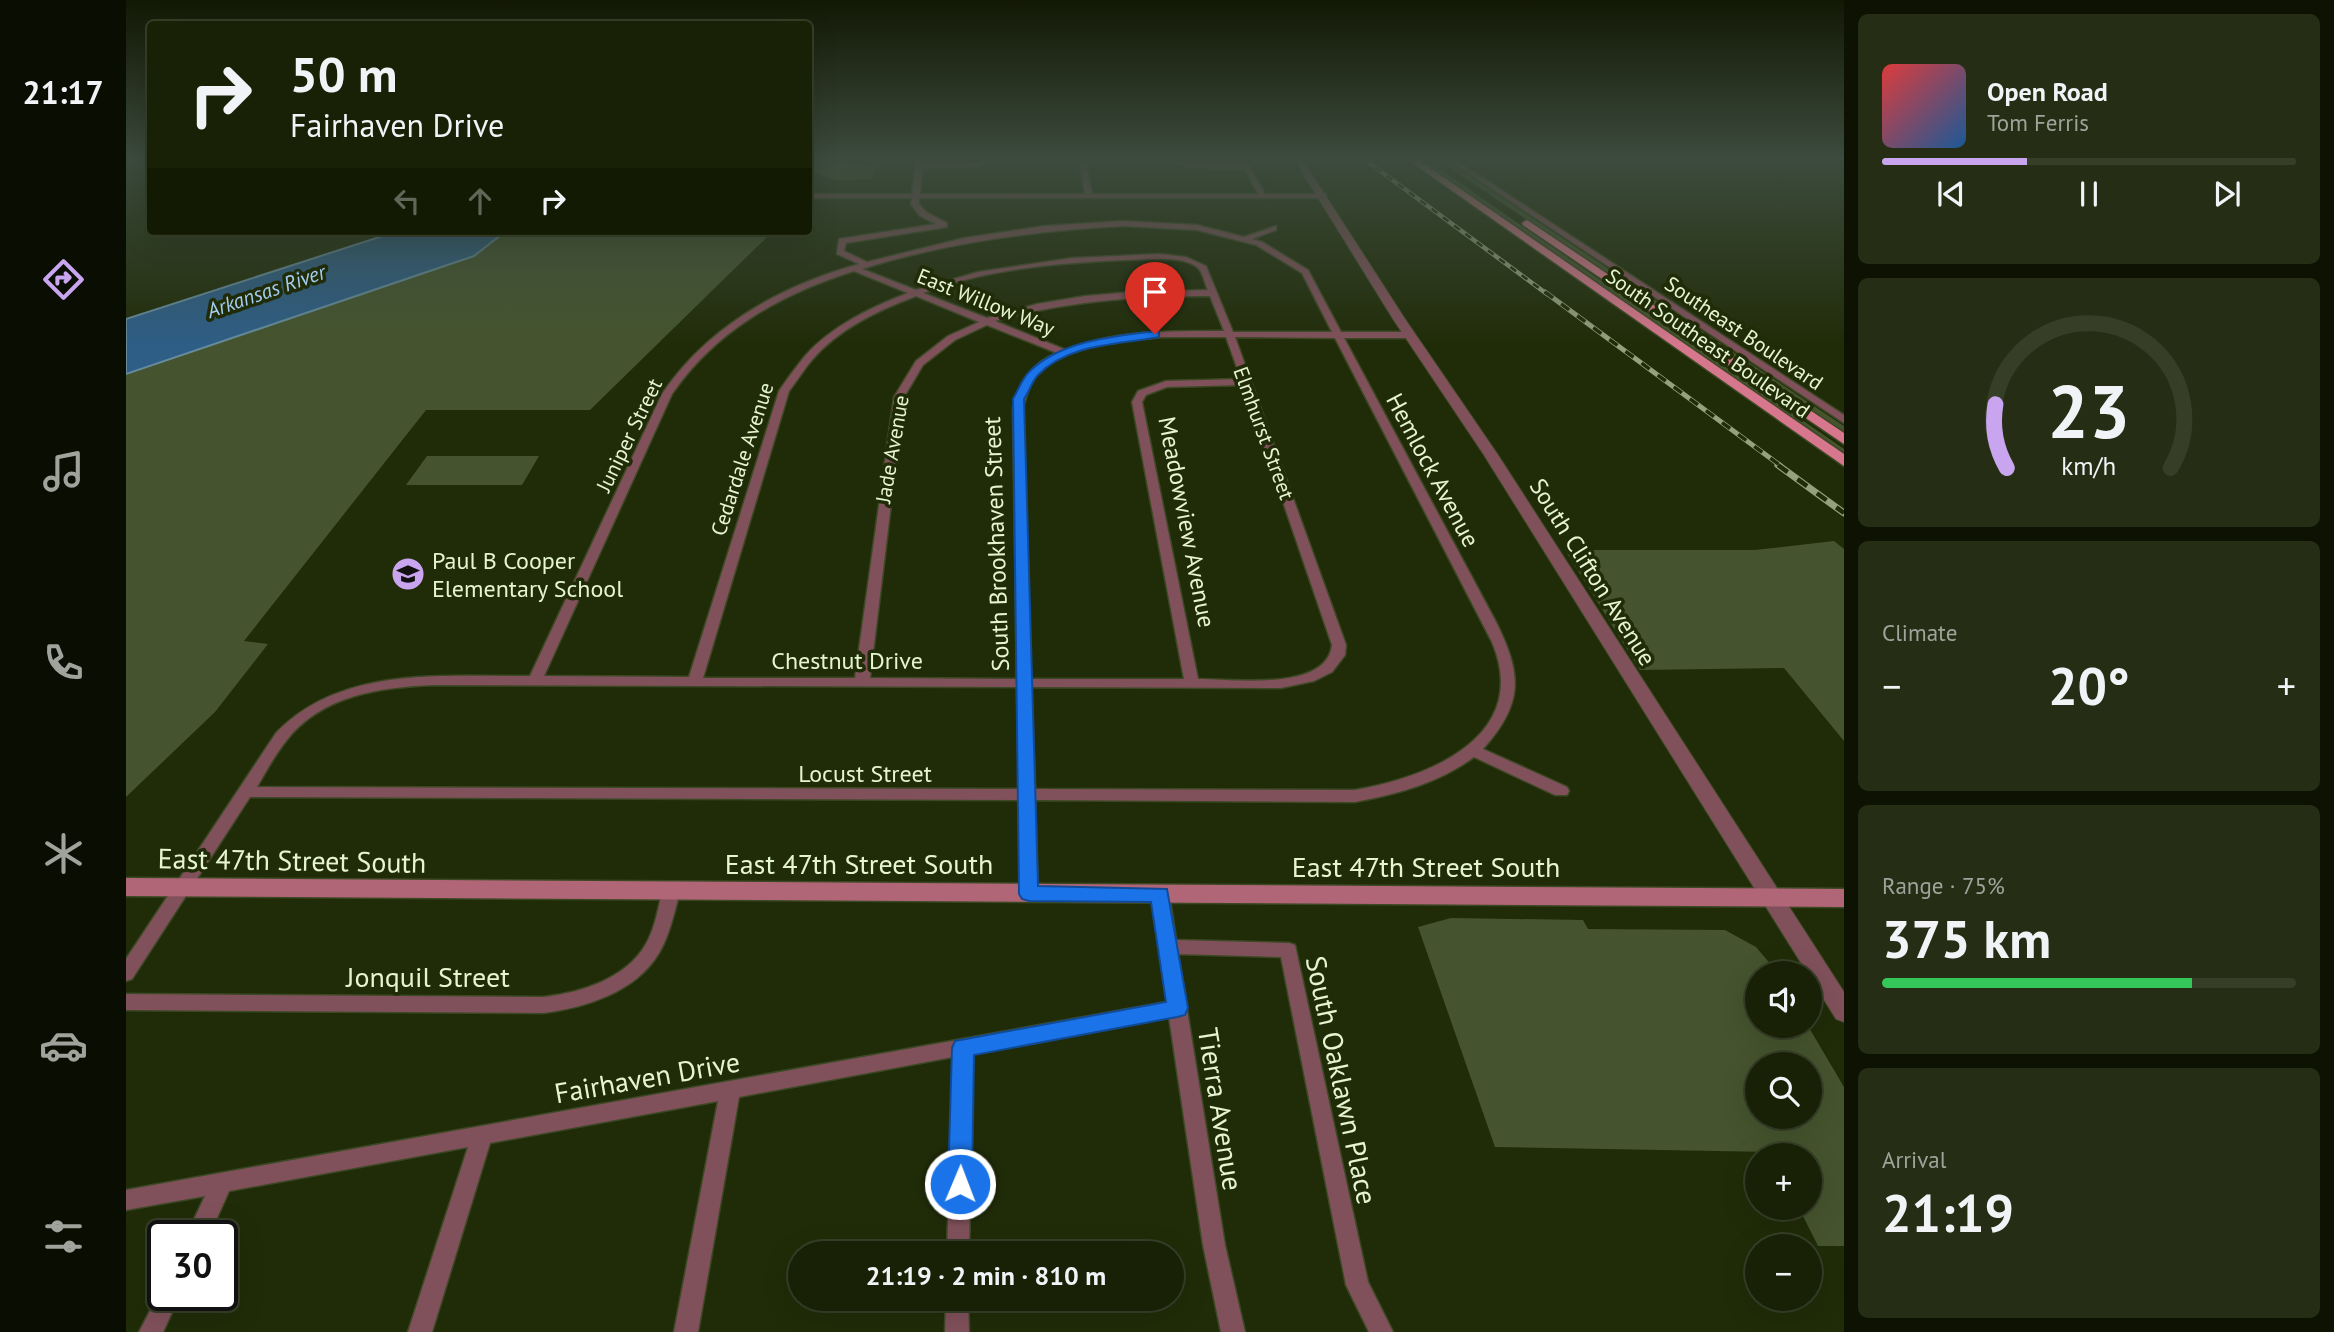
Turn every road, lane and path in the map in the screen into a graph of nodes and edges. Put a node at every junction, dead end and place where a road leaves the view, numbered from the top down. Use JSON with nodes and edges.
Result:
{"nodes":[{"id":1,"x":937,"y":221,"type":"edge"},
{"id":2,"x":1339,"y":221,"type":"edge"},
{"id":3,"x":1501,"y":221,"type":"edge"},
{"id":4,"x":1523,"y":221,"type":"edge"},
{"id":5,"x":1543,"y":221,"type":"edge"},
{"id":6,"x":943,"y":225,"type":"junction"},
{"id":7,"x":1273,"y":228,"type":"dead end"},
{"id":8,"x":1247,"y":239,"type":"junction"},
{"id":9,"x":961,"y":240,"type":"junction"},
{"id":10,"x":1145,"y":257,"type":"joint"},
{"id":11,"x":865,"y":264,"type":"junction"},
{"id":12,"x":853,"y":268,"type":"junction"},
{"id":13,"x":916,"y":293,"type":"junction"},
{"id":14,"x":1214,"y":293,"type":"junction"},
{"id":15,"x":988,"y":322,"type":"junction"},
{"id":16,"x":1230,"y":335,"type":"junction"},
{"id":17,"x":1338,"y":335,"type":"junction"},
{"id":18,"x":1410,"y":335,"type":"junction"},
{"id":19,"x":1066,"y":353,"type":"junction"},
{"id":20,"x":1245,"y":382,"type":"junction"},
{"id":21,"x":1844,"y":421,"type":"edge"},
{"id":22,"x":1844,"y":440,"type":"edge"},
{"id":23,"x":1844,"y":461,"type":"edge"},
{"id":24,"x":1338,"y":657,"type":"joint"},
{"id":25,"x":535,"y":681,"type":"junction"},
{"id":26,"x":695,"y":682,"type":"junction"},
{"id":27,"x":862,"y":682,"type":"junction"},
{"id":28,"x":1026,"y":684,"type":"junction"},
{"id":29,"x":1192,"y":684,"type":"junction"},
{"id":30,"x":1472,"y":750,"type":"junction"},
{"id":31,"x":1560,"y":791,"type":"dead end"},
{"id":32,"x":246,"y":792,"type":"junction"},
{"id":33,"x":1029,"y":796,"type":"junction"},
{"id":34,"x":126,"y":887,"type":"edge"},
{"id":35,"x":181,"y":889,"type":"junction"},
{"id":36,"x":671,"y":892,"type":"junction"},
{"id":37,"x":1029,"y":894,"type":"junction"},
{"id":38,"x":1160,"y":894,"type":"junction"},
{"id":39,"x":1771,"y":897,"type":"junction"},
{"id":40,"x":1844,"y":898,"type":"edge"},
{"id":41,"x":1168,"y":947,"type":"junction"},
{"id":42,"x":126,"y":974,"type":"edge"},
{"id":43,"x":126,"y":1002,"type":"edge"},
{"id":44,"x":1177,"y":1008,"type":"junction"},
{"id":45,"x":1844,"y":1012,"type":"edge"},
{"id":46,"x":963,"y":1048,"type":"junction"},
{"id":47,"x":730,"y":1090,"type":"junction"},
{"id":48,"x":482,"y":1135,"type":"junction"},
{"id":49,"x":222,"y":1183,"type":"junction"},
{"id":50,"x":126,"y":1200,"type":"edge"},
{"id":51,"x":205,"y":1220,"type":"edge"},
{"id":52,"x":958,"y":1241,"type":"edge"},
{"id":53,"x":161,"y":1311,"type":"edge"},
{"id":54,"x":957,"y":1311,"type":"edge"},
{"id":55,"x":151,"y":1332,"type":"edge"},
{"id":56,"x":420,"y":1332,"type":"edge"},
{"id":57,"x":687,"y":1332,"type":"edge"},
{"id":58,"x":957,"y":1332,"type":"edge"},
{"id":59,"x":1233,"y":1332,"type":"edge"},
{"id":60,"x":1381,"y":1332,"type":"edge"}],
"edges":[{"from":1,"to":6,"type":"street"},
{"from":2,"to":18,"type":"street","name":"South Clifton Avenue"},
{"from":3,"to":23,"type":"main road","name":"South Southeast Boulevard"},
{"from":4,"to":22,"type":"main road","name":"South Southeast Boulevard"},
{"from":5,"to":21,"type":"street","name":"Southeast Boulevard"},
{"from":6,"to":9,"type":"street"},
{"from":6,"to":11,"type":"street"},
{"from":7,"to":8,"type":"street"},
{"from":8,"to":9,"type":"street","name":"Juniper Street"},
{"from":8,"to":17,"type":"street","name":"Hemlock Avenue"},
{"from":9,"to":11,"type":"street","name":"Juniper Street"},
{"from":10,"to":13,"type":"street","name":"Cedardale Avenue"},
{"from":10,"to":14,"type":"street","name":"Elmhurst Street"},
{"from":11,"to":12,"type":"street","name":"Juniper Street"},
{"from":12,"to":13,"type":"street","name":"East Willow Way"},
{"from":12,"to":25,"type":"street","name":"Juniper Street"},
{"from":13,"to":15,"type":"street","name":"East Willow Way"},
{"from":13,"to":26,"type":"street","name":"Cedardale Avenue"},
{"from":14,"to":15,"type":"street","name":"Jade Avenue"},
{"from":14,"to":16,"type":"street","name":"Elmhurst Street"},
{"from":15,"to":19,"type":"street","name":"East Willow Way"},
{"from":15,"to":27,"type":"street","name":"Jade Avenue"},
{"from":16,"to":17,"type":"street","name":"South Brookhaven Street"},
{"from":16,"to":19,"type":"street","name":"South Brookhaven Street"},
{"from":16,"to":20,"type":"street","name":"Elmhurst Street"},
{"from":17,"to":18,"type":"street","name":"South Brookhaven Street"},
{"from":17,"to":30,"type":"street","name":"Hemlock Avenue"},
{"from":18,"to":39,"type":"street","name":"South Clifton Avenue"},
{"from":19,"to":28,"type":"street","name":"South Brookhaven Street"},
{"from":20,"to":24,"type":"street","name":"Elmhurst Street"},
{"from":20,"to":29,"type":"street","name":"Meadowview Avenue"},
{"from":24,"to":29,"type":"street","name":"Chestnut Drive"},
{"from":25,"to":26,"type":"street","name":"Chestnut Drive"},
{"from":25,"to":32,"type":"street","name":"Chestnut Drive"},
{"from":26,"to":27,"type":"street","name":"Chestnut Drive"},
{"from":27,"to":28,"type":"street","name":"Chestnut Drive"},
{"from":28,"to":29,"type":"street","name":"Chestnut Drive"},
{"from":28,"to":33,"type":"street","name":"South Brookhaven Street"},
{"from":30,"to":31,"type":"street"},
{"from":30,"to":33,"type":"street","name":"Locust Street"},
{"from":32,"to":33,"type":"street","name":"Locust Street"},
{"from":32,"to":35,"type":"street"},
{"from":33,"to":37,"type":"street","name":"South Brookhaven Street"},
{"from":34,"to":35,"type":"main road","name":"East 47th Street South"},
{"from":35,"to":36,"type":"main road","name":"East 47th Street South"},
{"from":35,"to":42,"type":"street"},
{"from":36,"to":37,"type":"main road","name":"East 47th Street South"},
{"from":36,"to":43,"type":"street","name":"Jonquil Street"},
{"from":37,"to":38,"type":"main road","name":"East 47th Street South"},
{"from":38,"to":39,"type":"main road","name":"East 47th Street South"},
{"from":38,"to":41,"type":"street","name":"Tierra Avenue"},
{"from":39,"to":40,"type":"main road","name":"East 47th Street South"},
{"from":39,"to":45,"type":"street","name":"South Clifton Avenue"},
{"from":41,"to":44,"type":"street","name":"Tierra Avenue"},
{"from":41,"to":60,"type":"street","name":"South Oaklawn Place"},
{"from":44,"to":46,"type":"street","name":"Fairhaven Drive"},
{"from":44,"to":59,"type":"street","name":"Tierra Avenue"},
{"from":46,"to":47,"type":"street","name":"Fairhaven Drive"},
{"from":46,"to":52,"type":"street"},
{"from":47,"to":48,"type":"street","name":"Fairhaven Drive"},
{"from":47,"to":57,"type":"street"},
{"from":48,"to":49,"type":"street","name":"Fairhaven Drive"},
{"from":48,"to":56,"type":"street"},
{"from":49,"to":50,"type":"street","name":"Fairhaven Drive"},
{"from":49,"to":51,"type":"street"},
{"from":53,"to":55,"type":"street"},
{"from":54,"to":58,"type":"street"}]}
